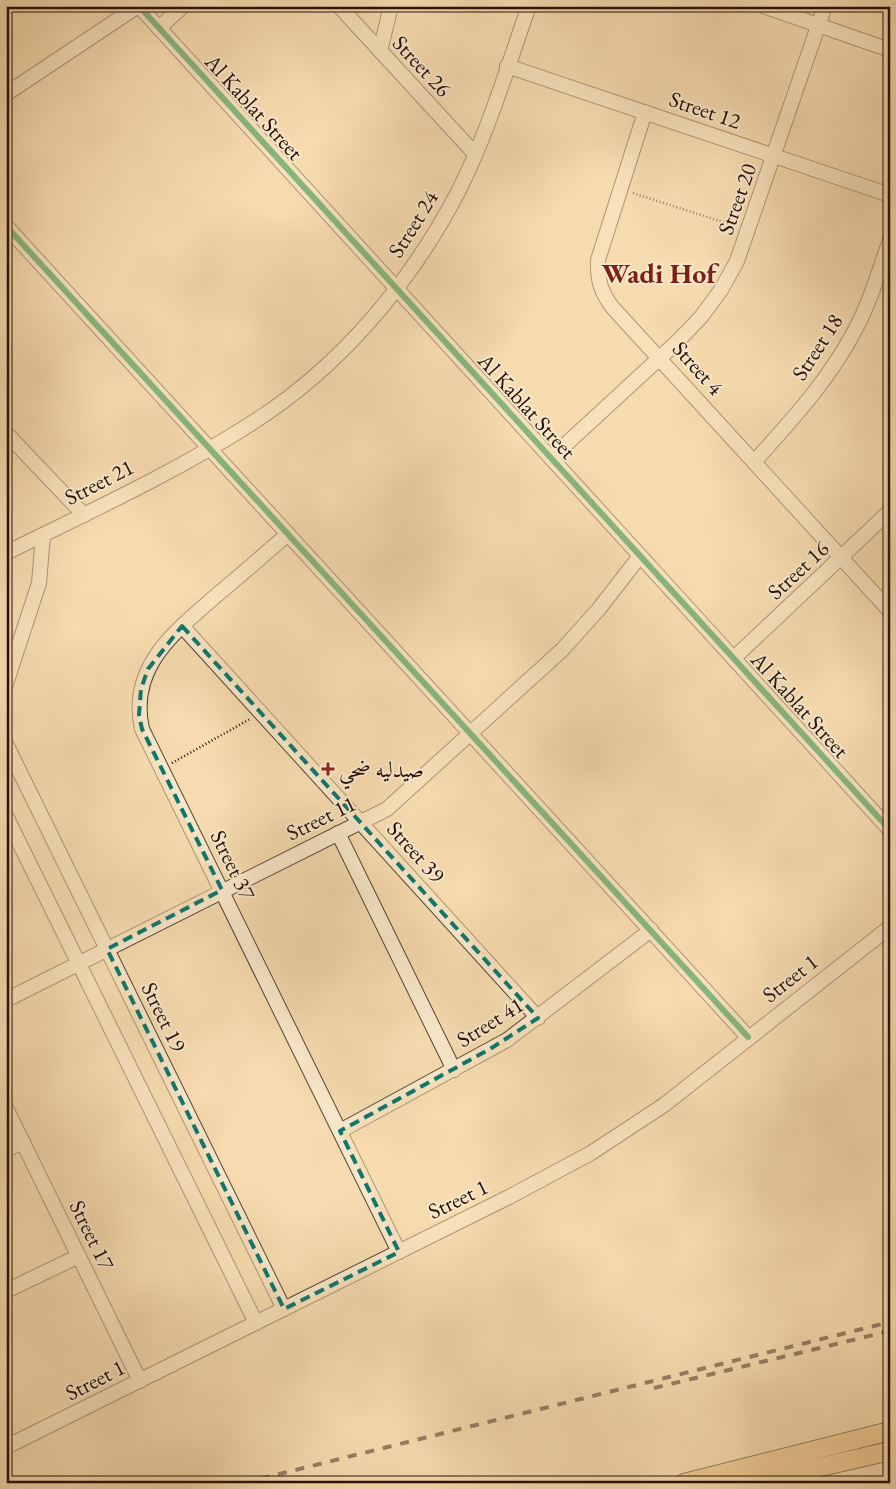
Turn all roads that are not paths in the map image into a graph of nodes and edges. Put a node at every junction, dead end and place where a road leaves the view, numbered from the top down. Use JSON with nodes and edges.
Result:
{"nodes":[{"id":1,"x":138,"y":6,"type":"edge"},
{"id":2,"x":183,"y":6,"type":"edge"},
{"id":3,"x":339,"y":6,"type":"edge"},
{"id":4,"x":391,"y":6,"type":"edge"},
{"id":5,"x":529,"y":6,"type":"edge"},
{"id":6,"x":763,"y":6,"type":"edge"},
{"id":7,"x":825,"y":6,"type":"edge"},
{"id":8,"x":818,"y":25,"type":"junction"},
{"id":9,"x":159,"y":28,"type":"junction"},
{"id":10,"x":890,"y":50,"type":"edge"},
{"id":11,"x":380,"y":51,"type":"junction"},
{"id":12,"x":507,"y":66,"type":"junction"},
{"id":13,"x":6,"y":94,"type":"edge"},
{"id":14,"x":645,"y":112,"type":"junction"},
{"id":15,"x":475,"y":154,"type":"junction"},
{"id":16,"x":774,"y":156,"type":"junction"},
{"id":17,"x":890,"y":195,"type":"edge"},
{"id":18,"x":6,"y":226,"type":"edge"},
{"id":19,"x":890,"y":240,"type":"edge"},
{"id":20,"x":397,"y":289,"type":"junction"},
{"id":21,"x":660,"y":358,"type":"junction"},
{"id":22,"x":6,"y":433,"type":"edge"},
{"id":23,"x":211,"y":448,"type":"junction"},
{"id":24,"x":551,"y":458,"type":"junction"},
{"id":25,"x":754,"y":462,"type":"junction"},
{"id":26,"x":890,"y":511,"type":"edge"},
{"id":27,"x":84,"y":515,"type":"junction"},
{"id":28,"x":288,"y":534,"type":"junction"},
{"id":29,"x":43,"y":535,"type":"junction"},
{"id":30,"x":6,"y":553,"type":"edge"},
{"id":31,"x":640,"y":556,"type":"junction"},
{"id":32,"x":842,"y":558,"type":"junction"},
{"id":33,"x":890,"y":611,"type":"edge"},
{"id":34,"x":182,"y":626,"type":"junction"},
{"id":35,"x":734,"y":658,"type":"junction"},
{"id":36,"x":6,"y":684,"type":"edge"},
{"id":37,"x":471,"y":733,"type":"junction"},
{"id":38,"x":6,"y":744,"type":"edge"},
{"id":39,"x":6,"y":816,"type":"edge"},
{"id":40,"x":360,"y":822,"type":"junction"},
{"id":41,"x":890,"y":830,"type":"edge"},
{"id":42,"x":338,"y":833,"type":"junction"},
{"id":43,"x":222,"y":890,"type":"junction"},
{"id":44,"x":890,"y":927,"type":"edge"},
{"id":45,"x":650,"y":930,"type":"junction"},
{"id":46,"x":107,"y":949,"type":"junction"},
{"id":47,"x":79,"y":963,"type":"junction"},
{"id":48,"x":6,"y":1000,"type":"edge"},
{"id":49,"x":538,"y":1018,"type":"junction"},
{"id":50,"x":748,"y":1037,"type":"junction"},
{"id":51,"x":454,"y":1070,"type":"junction"},
{"id":52,"x":6,"y":1108,"type":"edge"},
{"id":53,"x":340,"y":1131,"type":"junction"},
{"id":54,"x":23,"y":1142,"type":"junction"},
{"id":55,"x":6,"y":1150,"type":"edge"},
{"id":56,"x":399,"y":1252,"type":"junction"},
{"id":57,"x":78,"y":1256,"type":"junction"},
{"id":58,"x":6,"y":1291,"type":"edge"},
{"id":59,"x":284,"y":1309,"type":"junction"},
{"id":60,"x":256,"y":1323,"type":"junction"},
{"id":61,"x":140,"y":1381,"type":"junction"},
{"id":62,"x":890,"y":1431,"type":"edge"},
{"id":63,"x":6,"y":1447,"type":"edge"},
{"id":64,"x":890,"y":1451,"type":"edge"},
{"id":65,"x":684,"y":1483,"type":"edge"},
{"id":66,"x":751,"y":1483,"type":"edge"}],
"edges":[{"from":1,"to":9,"type":"street","name":"Al Kablat Street"},
{"from":1,"to":13,"type":"street"},
{"from":2,"to":9,"type":"street"},
{"from":3,"to":11,"type":"street","name":"Street 26"},
{"from":4,"to":11,"type":"street"},
{"from":5,"to":12,"type":"street","name":"Street 24"},
{"from":6,"to":8,"type":"street"},
{"from":7,"to":8,"type":"street","name":"Street 20"},
{"from":8,"to":10,"type":"street"},
{"from":8,"to":16,"type":"street","name":"Street 20"},
{"from":9,"to":20,"type":"street","name":"Al Kablat Street"},
{"from":11,"to":15,"type":"street","name":"Street 26"},
{"from":12,"to":14,"type":"street","name":"Street 12"},
{"from":12,"to":15,"type":"street","name":"Street 24"},
{"from":14,"to":16,"type":"street","name":"Street 12"},
{"from":14,"to":21,"type":"street","name":"Street 4"},
{"from":15,"to":20,"type":"street","name":"Street 24"},
{"from":16,"to":17,"type":"street","name":"Street 12"},
{"from":16,"to":21,"type":"street","name":"Street 20"},
{"from":18,"to":23,"type":"street"},
{"from":19,"to":25,"type":"street","name":"Street 18"},
{"from":20,"to":23,"type":"street","name":"Street 24"},
{"from":20,"to":24,"type":"street","name":"Al Kablat Street"},
{"from":21,"to":24,"type":"street","name":"Street 20"},
{"from":21,"to":25,"type":"street","name":"Street 4"},
{"from":22,"to":27,"type":"street"},
{"from":23,"to":27,"type":"street","name":"Street 21"},
{"from":23,"to":28,"type":"street"},
{"from":24,"to":31,"type":"street","name":"Al Kablat Street"},
{"from":25,"to":32,"type":"street","name":"Street 4"},
{"from":26,"to":32,"type":"street","name":"Street 16"},
{"from":27,"to":29,"type":"street","name":"Street 21"},
{"from":28,"to":34,"type":"street","name":"Street 37"},
{"from":28,"to":37,"type":"street"},
{"from":29,"to":30,"type":"street","name":"Street 21"},
{"from":29,"to":36,"type":"street"},
{"from":31,"to":35,"type":"street","name":"Al Kablat Street"},
{"from":31,"to":37,"type":"street","name":"Street 11"},
{"from":32,"to":33,"type":"street","name":"Street 4"},
{"from":32,"to":35,"type":"street","name":"Street 16"},
{"from":34,"to":40,"type":"street","name":"Street 39"},
{"from":34,"to":43,"type":"street","name":"Street 37"},
{"from":35,"to":41,"type":"street","name":"Al Kablat Street"},
{"from":37,"to":40,"type":"street","name":"Street 11"},
{"from":37,"to":45,"type":"street"},
{"from":38,"to":46,"type":"street","name":"Street 19"},
{"from":39,"to":47,"type":"street"},
{"from":40,"to":42,"type":"street","name":"Street 11"},
{"from":40,"to":49,"type":"street","name":"Street 39"},
{"from":42,"to":43,"type":"street","name":"Street 11"},
{"from":42,"to":51,"type":"street"},
{"from":43,"to":46,"type":"street","name":"Street 11"},
{"from":43,"to":53,"type":"street","name":"Street 37"},
{"from":44,"to":50,"type":"street","name":"Street 1"},
{"from":45,"to":49,"type":"street","name":"Street 41"},
{"from":45,"to":50,"type":"street"},
{"from":46,"to":47,"type":"street","name":"Street 11"},
{"from":46,"to":59,"type":"street","name":"Street 19"},
{"from":47,"to":48,"type":"street","name":"Street 11"},
{"from":47,"to":60,"type":"street"},
{"from":49,"to":51,"type":"street","name":"Street 41"},
{"from":50,"to":56,"type":"street","name":"Street 1"},
{"from":51,"to":53,"type":"street","name":"Street 41"},
{"from":52,"to":54,"type":"street","name":"Street 17"},
{"from":53,"to":56,"type":"street","name":"Street 37"},
{"from":54,"to":55,"type":"street"},
{"from":54,"to":57,"type":"street","name":"Street 17"},
{"from":56,"to":59,"type":"street","name":"Street 1"},
{"from":57,"to":58,"type":"street"},
{"from":57,"to":61,"type":"street","name":"Street 17"},
{"from":59,"to":60,"type":"street","name":"Street 1"},
{"from":60,"to":61,"type":"street","name":"Street 1"},
{"from":61,"to":63,"type":"street","name":"Street 1"},
{"from":62,"to":65,"type":"main road"},
{"from":64,"to":66,"type":"main road"}]}
